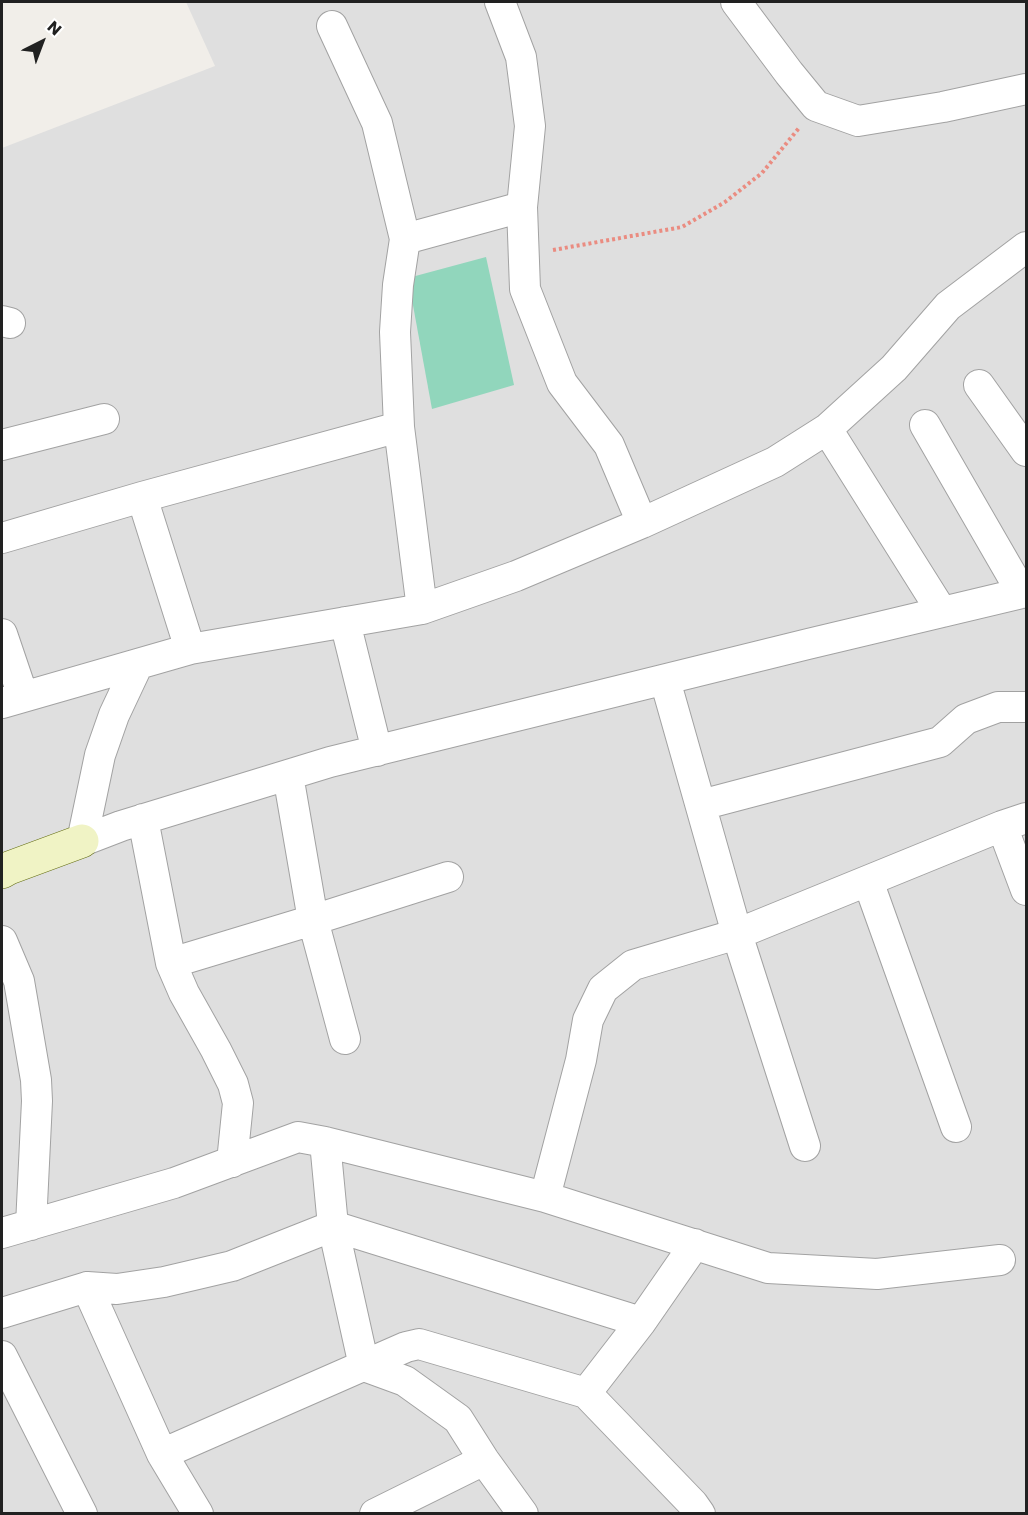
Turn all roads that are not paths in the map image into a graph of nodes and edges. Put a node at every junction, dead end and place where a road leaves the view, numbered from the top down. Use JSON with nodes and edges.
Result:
{"nodes":[{"id":1,"x":500,"y":2,"type":"edge"},
{"id":2,"x":736,"y":2,"type":"edge"},
{"id":3,"x":332,"y":26,"type":"dead end"},
{"id":4,"x":1026,"y":89,"type":"edge"},
{"id":5,"x":522,"y":207,"type":"junction"},
{"id":6,"x":405,"y":239,"type":"junction"},
{"id":7,"x":1026,"y":248,"type":"edge"},
{"id":8,"x":979,"y":385,"type":"dead end"},
{"id":9,"x":104,"y":419,"type":"dead end"},
{"id":10,"x":925,"y":425,"type":"dead end"},
{"id":11,"x":399,"y":427,"type":"junction"},
{"id":12,"x":827,"y":429,"type":"junction"},
{"id":13,"x":2,"y":445,"type":"edge"},
{"id":14,"x":1026,"y":451,"type":"edge"},
{"id":15,"x":142,"y":497,"type":"junction"},
{"id":16,"x":642,"y":523,"type":"junction"},
{"id":17,"x":2,"y":538,"type":"edge"},
{"id":18,"x":1024,"y":593,"type":"edge"},
{"id":19,"x":422,"y":609,"type":"junction"},
{"id":20,"x":942,"y":612,"type":"junction"},
{"id":21,"x":345,"y":622,"type":"junction"},
{"id":22,"x":2,"y":634,"type":"edge"},
{"id":23,"x":190,"y":649,"type":"junction"},
{"id":24,"x":138,"y":664,"type":"junction"},
{"id":25,"x":665,"y":680,"type":"junction"},
{"id":26,"x":12,"y":699,"type":"edge"},
{"id":27,"x":1026,"y":707,"type":"edge"},
{"id":28,"x":377,"y":751,"type":"junction"},
{"id":29,"x":288,"y":775,"type":"junction"},
{"id":30,"x":701,"y":805,"type":"junction"},
{"id":31,"x":143,"y":819,"type":"junction"},
{"id":32,"x":1014,"y":822,"type":"edge"},
{"id":33,"x":82,"y":841,"type":"junction"},
{"id":34,"x":2,"y":872,"type":"edge"},
{"id":35,"x":448,"y":877,"type":"dead end"},
{"id":36,"x":867,"y":881,"type":"junction"},
{"id":37,"x":1025,"y":882,"type":"edge"},
{"id":38,"x":313,"y":920,"type":"junction"},
{"id":39,"x":737,"y":934,"type":"junction"},
{"id":40,"x":2,"y":941,"type":"edge"},
{"id":41,"x":171,"y":963,"type":"junction"},
{"id":42,"x":345,"y":1040,"type":"dead end"},
{"id":43,"x":956,"y":1127,"type":"dead end"},
{"id":44,"x":324,"y":1142,"type":"junction"},
{"id":45,"x":805,"y":1146,"type":"dead end"},
{"id":46,"x":232,"y":1162,"type":"junction"},
{"id":47,"x":545,"y":1197,"type":"junction"},
{"id":48,"x":31,"y":1226,"type":"junction"},
{"id":49,"x":333,"y":1226,"type":"junction"},
{"id":50,"x":2,"y":1233,"type":"edge"},
{"id":51,"x":695,"y":1244,"type":"junction"},
{"id":52,"x":1000,"y":1260,"type":"dead end"},
{"id":53,"x":87,"y":1287,"type":"junction"},
{"id":54,"x":2,"y":1313,"type":"edge"},
{"id":55,"x":641,"y":1322,"type":"junction"},
{"id":56,"x":2,"y":1356,"type":"edge"},
{"id":57,"x":364,"y":1366,"type":"junction"},
{"id":58,"x":586,"y":1393,"type":"junction"},
{"id":59,"x":162,"y":1454,"type":"junction"},
{"id":60,"x":484,"y":1460,"type":"junction"},
{"id":61,"x":689,"y":1510,"type":"edge"},
{"id":62,"x":82,"y":1514,"type":"edge"},
{"id":63,"x":198,"y":1514,"type":"edge"},
{"id":64,"x":375,"y":1514,"type":"edge"},
{"id":65,"x":523,"y":1514,"type":"edge"}],
"edges":[{"from":1,"to":5,"type":"street"},
{"from":2,"to":4,"type":"street"},
{"from":3,"to":6,"type":"street"},
{"from":5,"to":6,"type":"street"},
{"from":5,"to":16,"type":"street"},
{"from":6,"to":11,"type":"street"},
{"from":7,"to":12,"type":"street"},
{"from":8,"to":14,"type":"street"},
{"from":9,"to":13,"type":"street"},
{"from":10,"to":18,"type":"street"},
{"from":11,"to":15,"type":"street"},
{"from":11,"to":19,"type":"street"},
{"from":12,"to":16,"type":"street"},
{"from":12,"to":20,"type":"street"},
{"from":15,"to":17,"type":"street"},
{"from":15,"to":23,"type":"street"},
{"from":16,"to":19,"type":"street"},
{"from":18,"to":20,"type":"street"},
{"from":19,"to":21,"type":"street"},
{"from":20,"to":25,"type":"street"},
{"from":21,"to":23,"type":"street"},
{"from":21,"to":28,"type":"street"},
{"from":22,"to":26,"type":"street"},
{"from":23,"to":24,"type":"street"},
{"from":24,"to":26,"type":"street"},
{"from":24,"to":33,"type":"street"},
{"from":25,"to":28,"type":"street"},
{"from":25,"to":30,"type":"street"},
{"from":27,"to":30,"type":"street"},
{"from":28,"to":29,"type":"street"},
{"from":29,"to":31,"type":"street"},
{"from":29,"to":38,"type":"street"},
{"from":30,"to":39,"type":"street"},
{"from":31,"to":33,"type":"street"},
{"from":31,"to":41,"type":"street"},
{"from":32,"to":36,"type":"street"},
{"from":32,"to":37,"type":"street"},
{"from":33,"to":34,"type":"street"},
{"from":35,"to":38,"type":"street"},
{"from":36,"to":39,"type":"street"},
{"from":36,"to":43,"type":"street"},
{"from":38,"to":41,"type":"street"},
{"from":38,"to":42,"type":"street"},
{"from":39,"to":45,"type":"street"},
{"from":39,"to":47,"type":"street"},
{"from":40,"to":48,"type":"street"},
{"from":41,"to":46,"type":"street"},
{"from":44,"to":46,"type":"street"},
{"from":44,"to":47,"type":"street"},
{"from":44,"to":49,"type":"street"},
{"from":46,"to":48,"type":"street"},
{"from":47,"to":51,"type":"street"},
{"from":48,"to":50,"type":"street"},
{"from":49,"to":53,"type":"street"},
{"from":49,"to":55,"type":"street"},
{"from":49,"to":57,"type":"street"},
{"from":51,"to":52,"type":"street"},
{"from":51,"to":55,"type":"street"},
{"from":53,"to":54,"type":"street"},
{"from":53,"to":59,"type":"street"},
{"from":55,"to":58,"type":"street"},
{"from":56,"to":62,"type":"street"},
{"from":57,"to":58,"type":"street"},
{"from":57,"to":59,"type":"street"},
{"from":57,"to":60,"type":"street"},
{"from":58,"to":61,"type":"street"},
{"from":59,"to":63,"type":"street"},
{"from":60,"to":64,"type":"street"},
{"from":60,"to":65,"type":"street"}]}
